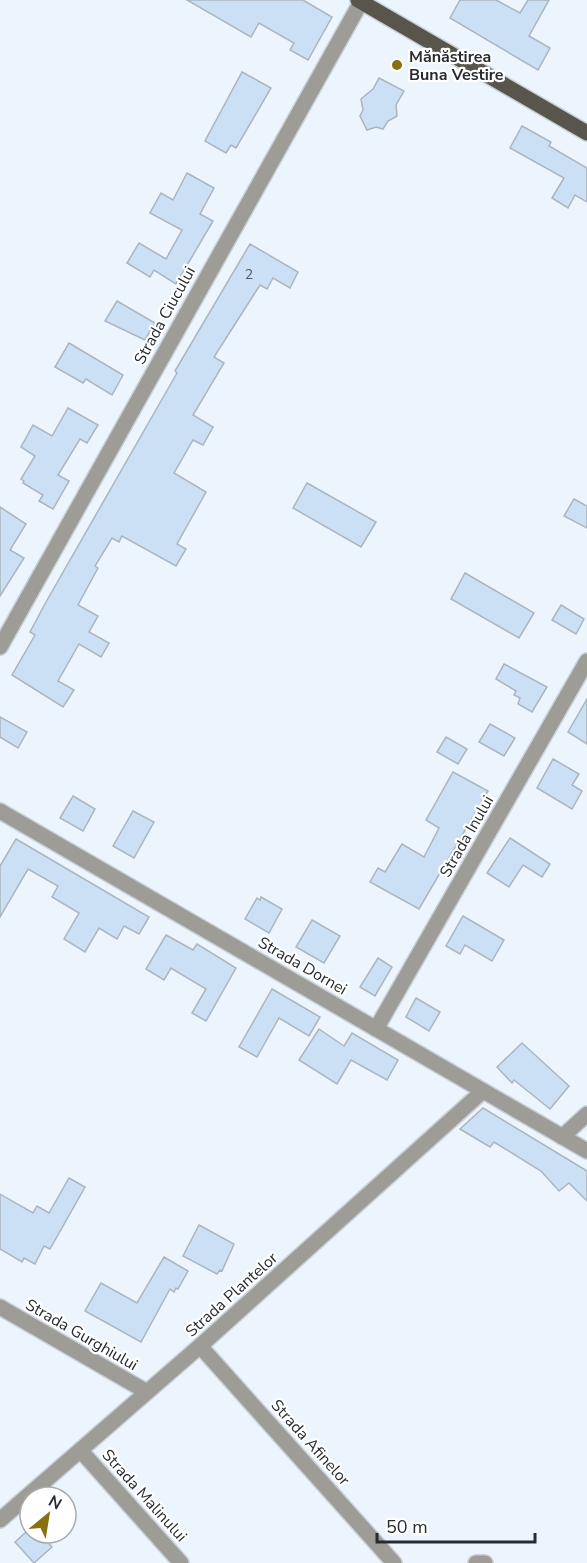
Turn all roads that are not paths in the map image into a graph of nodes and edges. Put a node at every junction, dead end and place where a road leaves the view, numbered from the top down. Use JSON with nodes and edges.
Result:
{"nodes":[{"id":1,"x":359,"y":1,"type":"edge"},
{"id":2,"x":587,"y":133,"type":"edge"},
{"id":3,"x":0,"y":647,"type":"edge"},
{"id":4,"x":587,"y":661,"type":"edge"},
{"id":5,"x":0,"y":811,"type":"edge"},
{"id":6,"x":376,"y":1029,"type":"junction"},
{"id":7,"x":483,"y":1091,"type":"junction"},
{"id":8,"x":587,"y":1114,"type":"edge"},
{"id":9,"x":562,"y":1137,"type":"junction"},
{"id":10,"x":587,"y":1151,"type":"edge"},
{"id":11,"x":0,"y":1307,"type":"edge"},
{"id":12,"x":200,"y":1346,"type":"junction"},
{"id":13,"x":147,"y":1392,"type":"junction"},
{"id":14,"x":81,"y":1451,"type":"junction"},
{"id":15,"x":0,"y":1520,"type":"edge"},
{"id":16,"x":181,"y":1563,"type":"edge"},
{"id":17,"x":394,"y":1563,"type":"edge"},
{"id":18,"x":476,"y":1563,"type":"edge"},
{"id":19,"x":485,"y":1563,"type":"edge"}],
"edges":[{"from":1,"to":2,"type":"main road"},
{"from":1,"to":3,"type":"street","name":"Strada Ciucului"},
{"from":4,"to":6,"type":"street","name":"Strada Inului"},
{"from":5,"to":6,"type":"street","name":"Strada Dornei"},
{"from":6,"to":7,"type":"street","name":"Strada Dornei"},
{"from":7,"to":9,"type":"street","name":"Strada Dornei"},
{"from":7,"to":12,"type":"street","name":"Strada Plantelor"},
{"from":8,"to":9,"type":"street"},
{"from":9,"to":10,"type":"street","name":"Strada Dornei"},
{"from":11,"to":13,"type":"street","name":"Strada Gurghiului"},
{"from":12,"to":13,"type":"street","name":"Strada Plantelor"},
{"from":12,"to":17,"type":"street","name":"Strada Afinelor"},
{"from":13,"to":14,"type":"street","name":"Strada Plantelor"},
{"from":14,"to":15,"type":"street","name":"Strada Plantelor"},
{"from":14,"to":16,"type":"street","name":"Strada Malinului"},
{"from":18,"to":19,"type":"street"}]}
